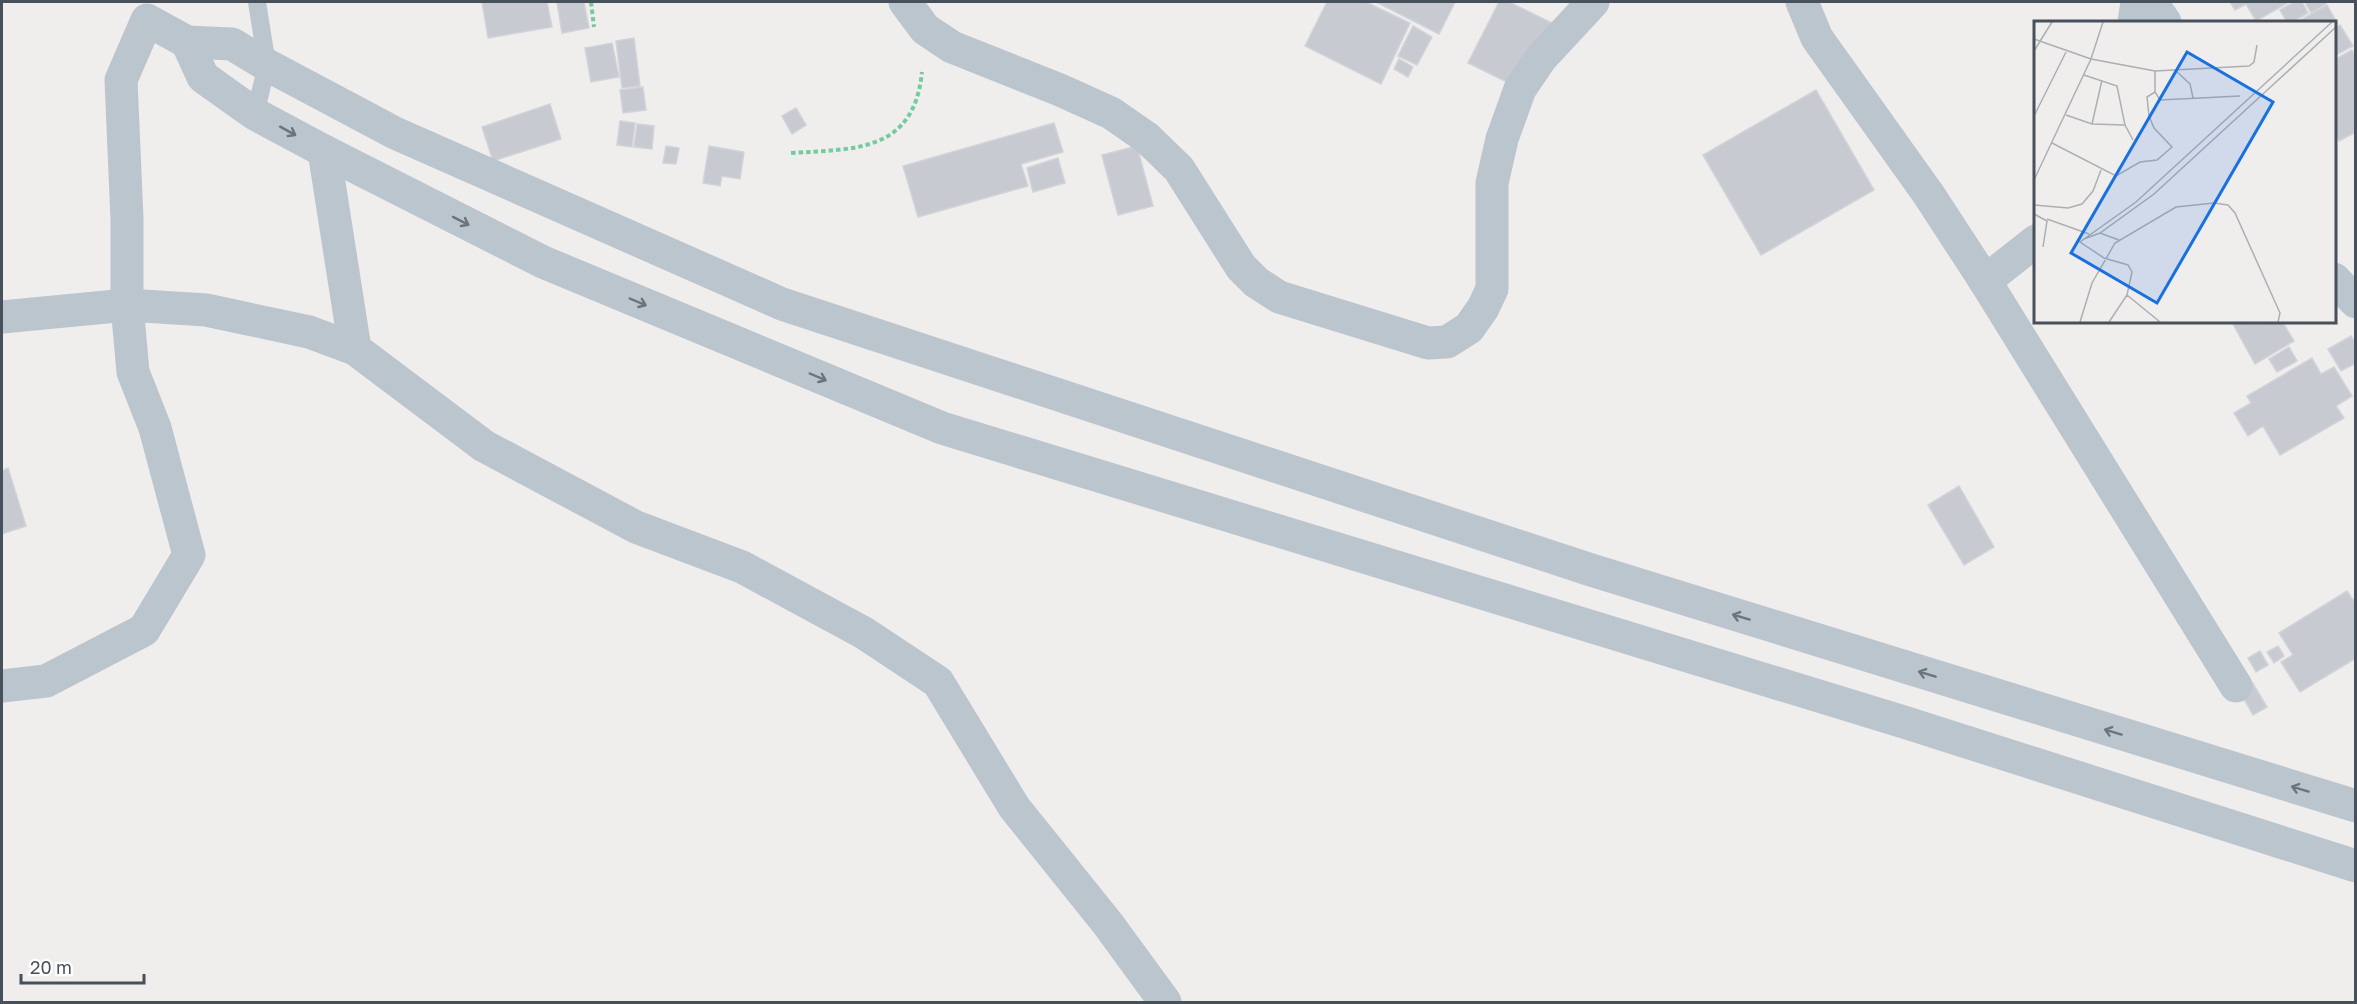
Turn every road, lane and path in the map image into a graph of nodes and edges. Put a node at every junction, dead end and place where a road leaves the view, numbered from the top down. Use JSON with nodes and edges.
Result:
{"nodes":[{"id":1,"x":257,"y":2,"type":"edge"},
{"id":2,"x":591,"y":2,"type":"edge"},
{"id":3,"x":905,"y":2,"type":"edge"},
{"id":4,"x":1593,"y":2,"type":"edge"},
{"id":5,"x":1802,"y":2,"type":"edge"},
{"id":6,"x":2137,"y":2,"type":"edge"},
{"id":7,"x":2151,"y":2,"type":"edge"},
{"id":8,"x":152,"y":11,"type":"edge"},
{"id":9,"x":2134,"y":21,"type":"edge"},
{"id":10,"x":2163,"y":21,"type":"edge"},
{"id":11,"x":594,"y":27,"type":"dead end"},
{"id":12,"x":925,"y":29,"type":"junction"},
{"id":13,"x":187,"y":42,"type":"junction"},
{"id":14,"x":267,"y":65,"type":"junction"},
{"id":15,"x":255,"y":114,"type":"junction"},
{"id":16,"x":324,"y":151,"type":"junction"},
{"id":17,"x":791,"y":153,"type":"dead end"},
{"id":18,"x":2034,"y":243,"type":"edge"},
{"id":19,"x":1985,"y":281,"type":"junction"},
{"id":20,"x":2336,"y":281,"type":"edge"},
{"id":21,"x":2355,"y":302,"type":"edge"},
{"id":22,"x":127,"y":305,"type":"junction"},
{"id":23,"x":2,"y":318,"type":"edge"},
{"id":24,"x":355,"y":349,"type":"junction"},
{"id":25,"x":2,"y":686,"type":"edge"},
{"id":26,"x":2236,"y":686,"type":"dead end"},
{"id":27,"x":2355,"y":807,"type":"edge"},
{"id":28,"x":2355,"y":866,"type":"edge"},
{"id":29,"x":1165,"y":1002,"type":"edge"}],
"edges":[{"from":1,"to":14,"type":"lane"},
{"from":2,"to":11,"type":"path"},
{"from":3,"to":12,"type":"street"},
{"from":4,"to":12,"type":"street"},
{"from":5,"to":19,"type":"street"},
{"from":6,"to":9,"type":"street"},
{"from":7,"to":10,"type":"street"},
{"from":8,"to":13,"type":"street"},
{"from":8,"to":22,"type":"street"},
{"from":12,"to":17,"type":"path"},
{"from":13,"to":14,"type":"street"},
{"from":13,"to":15,"type":"street"},
{"from":14,"to":15,"type":"lane"},
{"from":27,"to":14,"type":"street","one_way":true},
{"from":15,"to":16,"type":"street","one_way":true},
{"from":16,"to":24,"type":"street"},
{"from":16,"to":28,"type":"street","one_way":true},
{"from":18,"to":19,"type":"street"},
{"from":19,"to":26,"type":"street"},
{"from":20,"to":21,"type":"street"},
{"from":22,"to":23,"type":"street"},
{"from":22,"to":24,"type":"street"},
{"from":22,"to":25,"type":"street"},
{"from":24,"to":29,"type":"street"}]}
